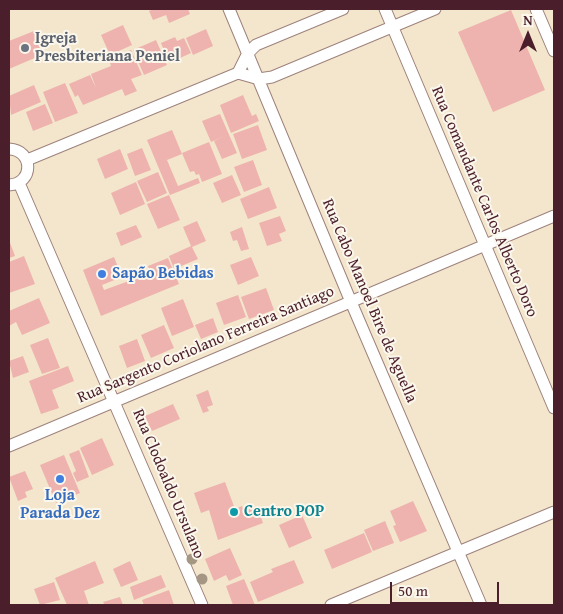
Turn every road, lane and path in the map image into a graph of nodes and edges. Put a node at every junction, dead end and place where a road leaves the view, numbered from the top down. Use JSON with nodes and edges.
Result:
{"nodes":[{"id":1,"x":229,"y":9,"type":"edge"},
{"id":2,"x":343,"y":9,"type":"edge"},
{"id":3,"x":385,"y":9,"type":"edge"},
{"id":4,"x":435,"y":9,"type":"edge"},
{"id":5,"x":536,"y":9,"type":"edge"},
{"id":6,"x":392,"y":26,"type":"junction"},
{"id":7,"x":554,"y":51,"type":"edge"},
{"id":8,"x":248,"y":53,"type":"junction"},
{"id":9,"x":238,"y":73,"type":"junction"},
{"id":10,"x":259,"y":79,"type":"junction"},
{"id":11,"x":9,"y":149,"type":"edge"},
{"id":12,"x":26,"y":160,"type":"junction"},
{"id":13,"x":14,"y":184,"type":"edge"},
{"id":14,"x":554,"y":216,"type":"edge"},
{"id":15,"x":485,"y":245,"type":"junction"},
{"id":16,"x":351,"y":302,"type":"junction"},
{"id":17,"x":115,"y":401,"type":"junction"},
{"id":18,"x":554,"y":408,"type":"edge"},
{"id":19,"x":9,"y":446,"type":"edge"},
{"id":20,"x":554,"y":512,"type":"edge"},
{"id":21,"x":458,"y":552,"type":"junction"},
{"id":22,"x":202,"y":605,"type":"edge"},
{"id":23,"x":331,"y":605,"type":"edge"},
{"id":24,"x":481,"y":605,"type":"edge"}],
"edges":[{"from":1,"to":8,"type":"street","name":"Rua Cabo Manoel Bire de Aguella"},
{"from":2,"to":8,"type":"street"},
{"from":3,"to":6,"type":"street","name":"Rua Comandante Carlos Alberto Doro"},
{"from":4,"to":6,"type":"street"},
{"from":5,"to":7,"type":"street"},
{"from":6,"to":10,"type":"street"},
{"from":6,"to":15,"type":"street","name":"Rua Comandante Carlos Alberto Doro"},
{"from":8,"to":9,"type":"street"},
{"from":8,"to":10,"type":"street","name":"Rua Cabo Manoel Bire de Aguella"},
{"from":9,"to":10,"type":"street"},
{"from":9,"to":12,"type":"street"},
{"from":10,"to":16,"type":"street","name":"Rua Cabo Manoel Bire de Aguella"},
{"from":11,"to":12,"type":"street"},
{"from":12,"to":13,"type":"street"},
{"from":13,"to":17,"type":"street","name":"Rua Clodoaldo Ursulano"},
{"from":14,"to":15,"type":"street","name":"Rua Sargento Coriolano Ferreira Santiago"},
{"from":15,"to":16,"type":"street","name":"Rua Sargento Coriolano Ferreira Santiago"},
{"from":15,"to":18,"type":"street","name":"Rua Comandante Carlos Alberto Doro"},
{"from":16,"to":17,"type":"street","name":"Rua Sargento Coriolano Ferreira Santiago"},
{"from":16,"to":21,"type":"street","name":"Rua Cabo Manoel Bire de Aguella"},
{"from":17,"to":19,"type":"street","name":"Rua Sargento Coriolano Ferreira Santiago"},
{"from":17,"to":22,"type":"street","name":"Rua Clodoaldo Ursulano"},
{"from":20,"to":21,"type":"street"},
{"from":21,"to":23,"type":"street"},
{"from":21,"to":24,"type":"street","name":"Rua Cabo Manoel Bire de Aguella"}]}
